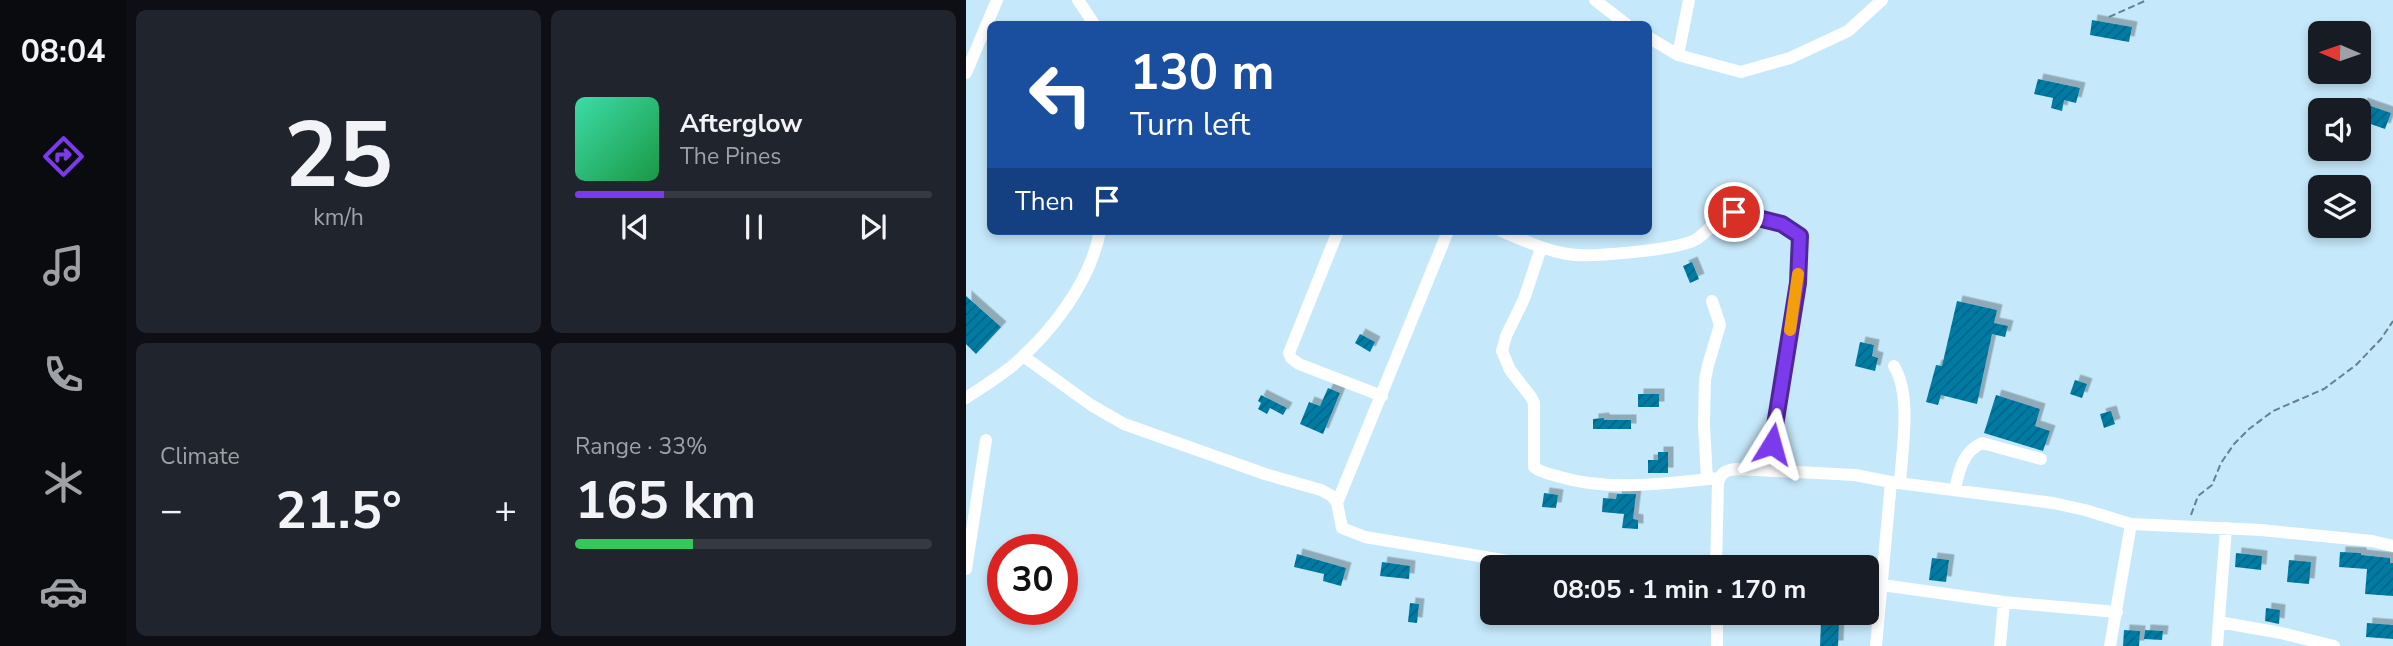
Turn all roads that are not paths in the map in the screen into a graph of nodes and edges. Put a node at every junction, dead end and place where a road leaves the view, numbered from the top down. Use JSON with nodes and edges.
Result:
{"nodes":[{"id":1,"x":997,"y":0,"type":"edge"},
{"id":2,"x":1078,"y":0,"type":"edge"},
{"id":3,"x":1595,"y":0,"type":"edge"},
{"id":4,"x":1689,"y":0,"type":"edge"},
{"id":5,"x":1882,"y":0,"type":"edge"},
{"id":6,"x":988,"y":21,"type":"edge"},
{"id":7,"x":1092,"y":21,"type":"edge"},
{"id":8,"x":1622,"y":21,"type":"edge"},
{"id":9,"x":987,"y":24,"type":"edge"},
{"id":10,"x":1652,"y":39,"type":"edge"},
{"id":11,"x":1678,"y":55,"type":"junction"},
{"id":12,"x":966,"y":73,"type":"edge"},
{"id":13,"x":1099,"y":235,"type":"edge"},
{"id":14,"x":1336,"y":235,"type":"edge"},
{"id":15,"x":1446,"y":235,"type":"edge"},
{"id":16,"x":1510,"y":235,"type":"edge"},
{"id":17,"x":1541,"y":248,"type":"junction"},
{"id":18,"x":1712,"y":301,"type":"dead end"},
{"id":19,"x":1023,"y":356,"type":"junction"},
{"id":20,"x":1894,"y":366,"type":"dead end"},
{"id":21,"x":1382,"y":396,"type":"junction"},
{"id":22,"x":966,"y":398,"type":"edge"},
{"id":23,"x":986,"y":440,"type":"dead end"},
{"id":24,"x":2041,"y":459,"type":"dead end"},
{"id":25,"x":1768,"y":470,"type":"junction"},
{"id":26,"x":1713,"y":479,"type":"junction"},
{"id":27,"x":1895,"y":483,"type":"junction"},
{"id":28,"x":1955,"y":489,"type":"junction"},
{"id":29,"x":1337,"y":503,"type":"junction"},
{"id":30,"x":2132,"y":524,"type":"junction"},
{"id":31,"x":2226,"y":528,"type":"junction"},
{"id":32,"x":2393,"y":546,"type":"edge"},
{"id":33,"x":1716,"y":555,"type":"edge"},
{"id":34,"x":1480,"y":556,"type":"edge"},
{"id":35,"x":966,"y":569,"type":"edge"},
{"id":36,"x":1882,"y":585,"type":"junction"},
{"id":37,"x":2004,"y":602,"type":"junction"},
{"id":38,"x":2116,"y":612,"type":"junction"},
{"id":39,"x":2219,"y":622,"type":"junction"},
{"id":40,"x":1717,"y":625,"type":"edge"},
{"id":41,"x":1717,"y":646,"type":"edge"},
{"id":42,"x":1876,"y":646,"type":"edge"},
{"id":43,"x":2000,"y":646,"type":"edge"},
{"id":44,"x":2110,"y":646,"type":"edge"},
{"id":45,"x":2217,"y":646,"type":"edge"},
{"id":46,"x":2334,"y":646,"type":"edge"}],
"edges":[{"from":1,"to":6,"type":"street"},
{"from":2,"to":7,"type":"street"},
{"from":3,"to":8,"type":"street"},
{"from":4,"to":11,"type":"street"},
{"from":5,"to":11,"type":"street"},
{"from":9,"to":12,"type":"street"},
{"from":10,"to":11,"type":"street"},
{"from":13,"to":19,"type":"street"},
{"from":14,"to":21,"type":"street"},
{"from":15,"to":21,"type":"street"},
{"from":16,"to":17,"type":"street"},
{"from":17,"to":25,"type":"street"},
{"from":17,"to":26,"type":"street"},
{"from":18,"to":26,"type":"street"},
{"from":19,"to":22,"type":"street"},
{"from":19,"to":29,"type":"street"},
{"from":20,"to":27,"type":"street"},
{"from":21,"to":29,"type":"street"},
{"from":23,"to":35,"type":"street"},
{"from":24,"to":28,"type":"street"},
{"from":25,"to":26,"type":"street"},
{"from":25,"to":27,"type":"street"},
{"from":26,"to":33,"type":"street"},
{"from":27,"to":28,"type":"street"},
{"from":27,"to":36,"type":"street"},
{"from":28,"to":30,"type":"street"},
{"from":29,"to":34,"type":"street"},
{"from":30,"to":31,"type":"street"},
{"from":30,"to":38,"type":"street"},
{"from":31,"to":32,"type":"street"},
{"from":31,"to":39,"type":"street"},
{"from":36,"to":37,"type":"street"},
{"from":36,"to":42,"type":"street"},
{"from":37,"to":38,"type":"street"},
{"from":37,"to":43,"type":"street"},
{"from":38,"to":44,"type":"street"},
{"from":39,"to":45,"type":"street"},
{"from":39,"to":46,"type":"street"},
{"from":40,"to":41,"type":"street"}]}
